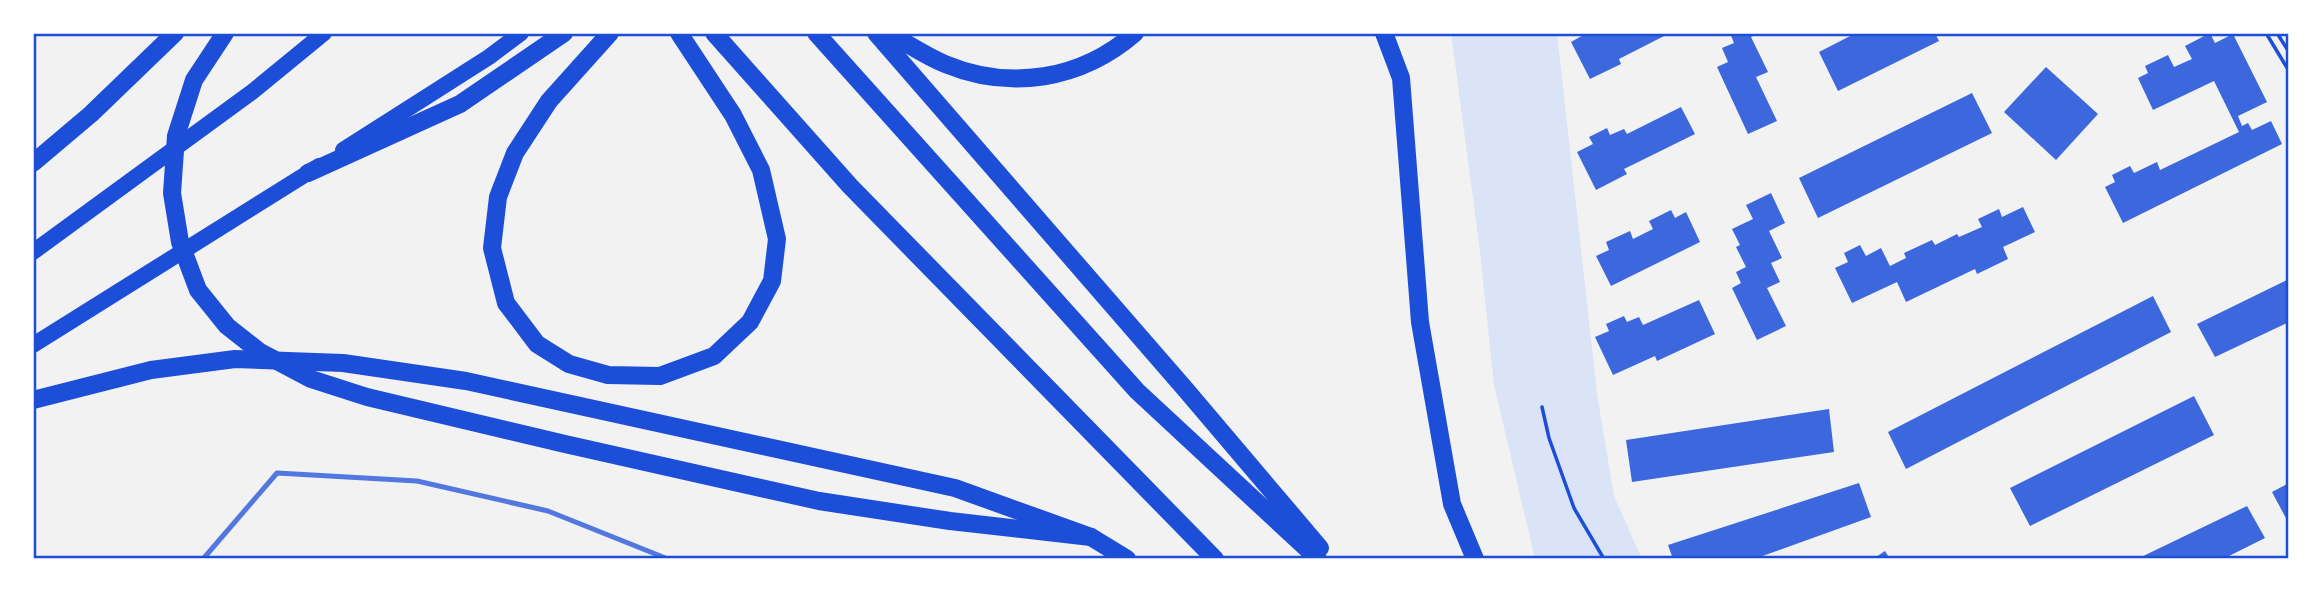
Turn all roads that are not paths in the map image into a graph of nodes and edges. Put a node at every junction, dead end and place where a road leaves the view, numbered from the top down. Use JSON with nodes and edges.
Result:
{"nodes":[{"id":1,"x":175,"y":33,"type":"edge"},
{"id":2,"x":225,"y":33,"type":"edge"},
{"id":3,"x":324,"y":33,"type":"edge"},
{"id":4,"x":521,"y":33,"type":"edge"},
{"id":5,"x":564,"y":33,"type":"edge"},
{"id":6,"x":610,"y":33,"type":"edge"},
{"id":7,"x":679,"y":33,"type":"edge"},
{"id":8,"x":714,"y":33,"type":"edge"},
{"id":9,"x":816,"y":33,"type":"edge"},
{"id":10,"x":876,"y":33,"type":"edge"},
{"id":11,"x":888,"y":33,"type":"edge"},
{"id":12,"x":1135,"y":33,"type":"edge"},
{"id":13,"x":1384,"y":33,"type":"edge"},
{"id":14,"x":1397,"y":33,"type":"edge"},
{"id":15,"x":1401,"y":78,"type":"junction"},
{"id":16,"x":33,"y":163,"type":"edge"},
{"id":17,"x":307,"y":173,"type":"junction"},
{"id":18,"x":33,"y":252,"type":"edge"},
{"id":19,"x":33,"y":345,"type":"edge"},
{"id":20,"x":33,"y":400,"type":"edge"},
{"id":21,"x":1091,"y":537,"type":"junction"},
{"id":22,"x":203,"y":559,"type":"edge"},
{"id":23,"x":668,"y":559,"type":"edge"},
{"id":24,"x":1127,"y":559,"type":"edge"},
{"id":25,"x":1215,"y":559,"type":"edge"},
{"id":26,"x":1318,"y":559,"type":"edge"},
{"id":27,"x":1329,"y":559,"type":"edge"},
{"id":28,"x":1475,"y":559,"type":"edge"}],
"edges":[{"from":1,"to":16,"type":"highway"},
{"from":2,"to":21,"type":"highway"},
{"from":3,"to":18,"type":"highway"},
{"from":4,"to":17,"type":"highway"},
{"from":5,"to":17,"type":"highway"},
{"from":6,"to":7,"type":"highway"},
{"from":8,"to":25,"type":"highway"},
{"from":9,"to":26,"type":"highway"},
{"from":10,"to":27,"type":"highway"},
{"from":11,"to":12,"type":"highway"},
{"from":13,"to":15,"type":"highway"},
{"from":14,"to":15,"type":"highway"},
{"from":15,"to":28,"type":"highway"},
{"from":17,"to":19,"type":"highway"},
{"from":20,"to":21,"type":"highway"},
{"from":21,"to":24,"type":"highway"},
{"from":22,"to":23,"type":"lane"}]}
